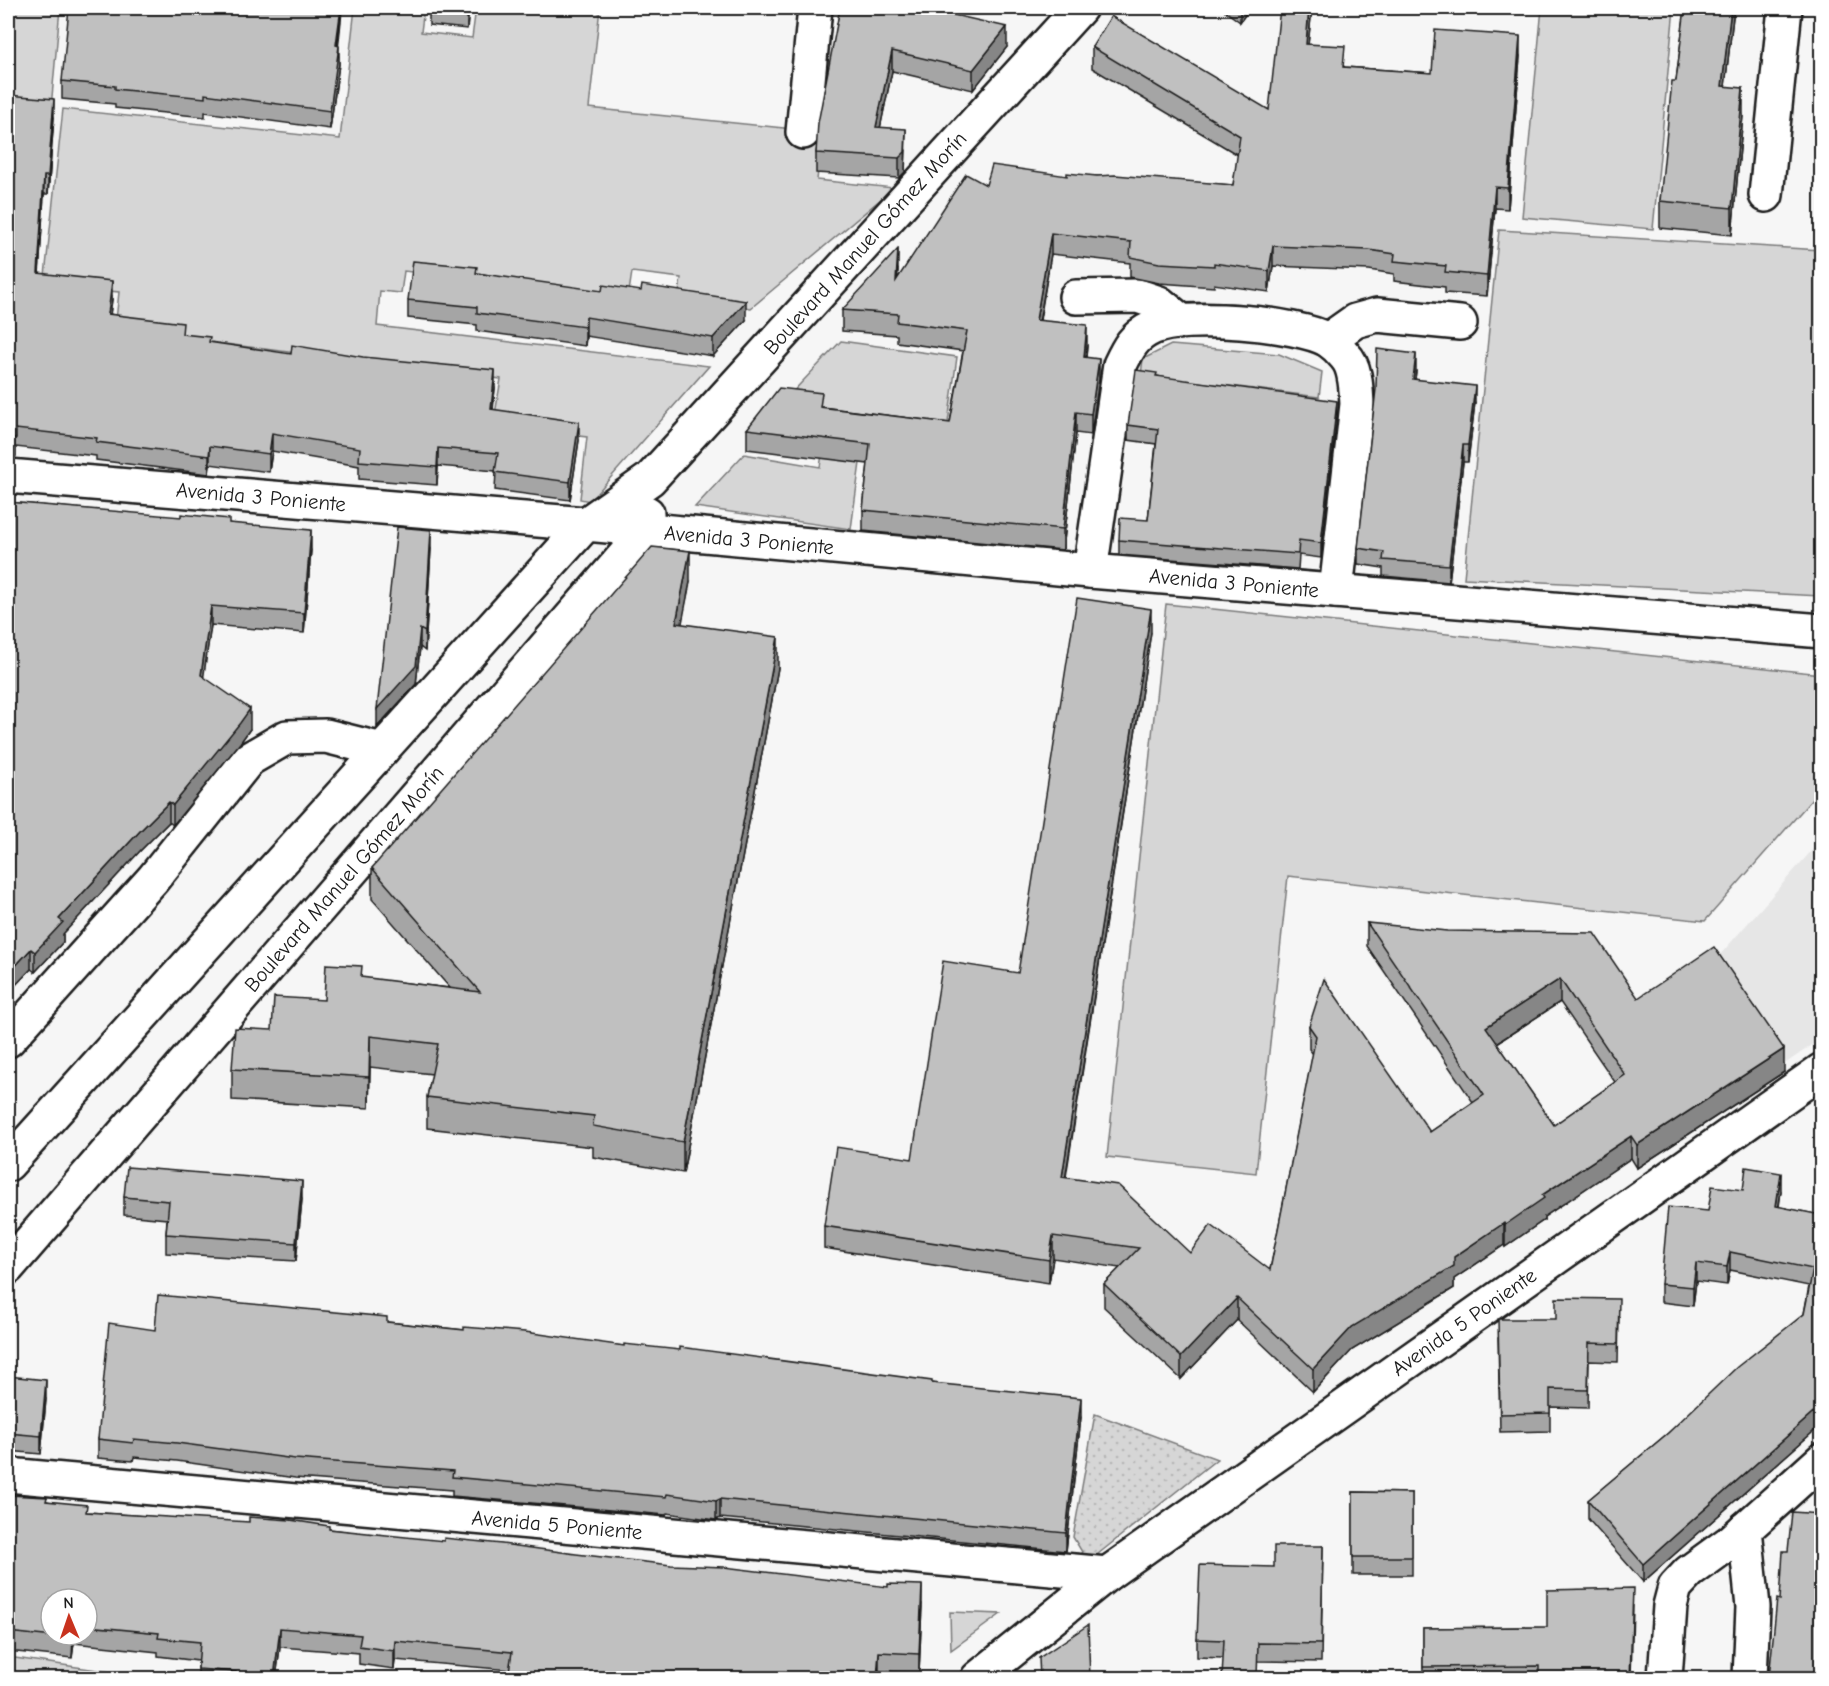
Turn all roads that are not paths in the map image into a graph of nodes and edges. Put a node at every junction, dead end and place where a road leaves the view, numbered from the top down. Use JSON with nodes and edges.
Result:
{"nodes":[{"id":1,"x":814,"y":8,"type":"edge"},
{"id":2,"x":1080,"y":8,"type":"edge"},
{"id":3,"x":1785,"y":8,"type":"edge"},
{"id":4,"x":803,"y":132,"type":"dead end"},
{"id":5,"x":1766,"y":195,"type":"dead end"},
{"id":6,"x":1076,"y":297,"type":"dead end"},
{"id":7,"x":1182,"y":321,"type":"junction"},
{"id":8,"x":1460,"y":322,"type":"dead end"},
{"id":9,"x":1328,"y":340,"type":"junction"},
{"id":10,"x":8,"y":476,"type":"edge"},
{"id":11,"x":650,"y":479,"type":"junction"},
{"id":12,"x":586,"y":524,"type":"junction"},
{"id":13,"x":646,"y":531,"type":"junction"},
{"id":14,"x":1090,"y":571,"type":"junction"},
{"id":15,"x":1336,"y":591,"type":"junction"},
{"id":16,"x":1821,"y":632,"type":"edge"},
{"id":17,"x":382,"y":750,"type":"junction"},
{"id":18,"x":8,"y":1040,"type":"edge"},
{"id":19,"x":1821,"y":1070,"type":"edge"},
{"id":20,"x":8,"y":1164,"type":"edge"},
{"id":21,"x":8,"y":1267,"type":"edge"},
{"id":22,"x":1821,"y":1460,"type":"edge"},
{"id":23,"x":8,"y":1475,"type":"edge"},
{"id":24,"x":1745,"y":1529,"type":"junction"},
{"id":25,"x":1107,"y":1574,"type":"junction"},
{"id":26,"x":978,"y":1678,"type":"edge"},
{"id":27,"x":1665,"y":1678,"type":"edge"},
{"id":28,"x":1750,"y":1678,"type":"edge"}],
"edges":[{"from":1,"to":4,"type":"street"},
{"from":2,"to":11,"type":"street","name":"Boulevard Manuel Gómez Morín"},
{"from":3,"to":5,"type":"street"},
{"from":6,"to":7,"type":"street"},
{"from":7,"to":9,"type":"street"},
{"from":7,"to":14,"type":"street"},
{"from":8,"to":9,"type":"street"},
{"from":9,"to":15,"type":"street"},
{"from":10,"to":12,"type":"street","name":"Avenida 3 Poniente"},
{"from":11,"to":12,"type":"street","name":"Boulevard Manuel Gómez Morín"},
{"from":11,"to":13,"type":"street"},
{"from":12,"to":13,"type":"street","name":"Avenida 3 Poniente"},
{"from":12,"to":17,"type":"street","name":"Boulevard Manuel Gómez Morín"},
{"from":13,"to":14,"type":"street","name":"Avenida 3 Poniente"},
{"from":13,"to":21,"type":"street","name":"Boulevard Manuel Gómez Morín"},
{"from":14,"to":15,"type":"street","name":"Avenida 3 Poniente"},
{"from":15,"to":16,"type":"street","name":"Avenida 3 Poniente"},
{"from":17,"to":18,"type":"street"},
{"from":17,"to":20,"type":"street","name":"Boulevard Manuel Gómez Morín"},
{"from":19,"to":25,"type":"street","name":"Avenida 5 Poniente"},
{"from":22,"to":24,"type":"street"},
{"from":23,"to":25,"type":"street","name":"Avenida 5 Poniente"},
{"from":24,"to":27,"type":"street"},
{"from":24,"to":28,"type":"street"},
{"from":25,"to":26,"type":"street","name":"Avenida 5 Poniente"}]}
